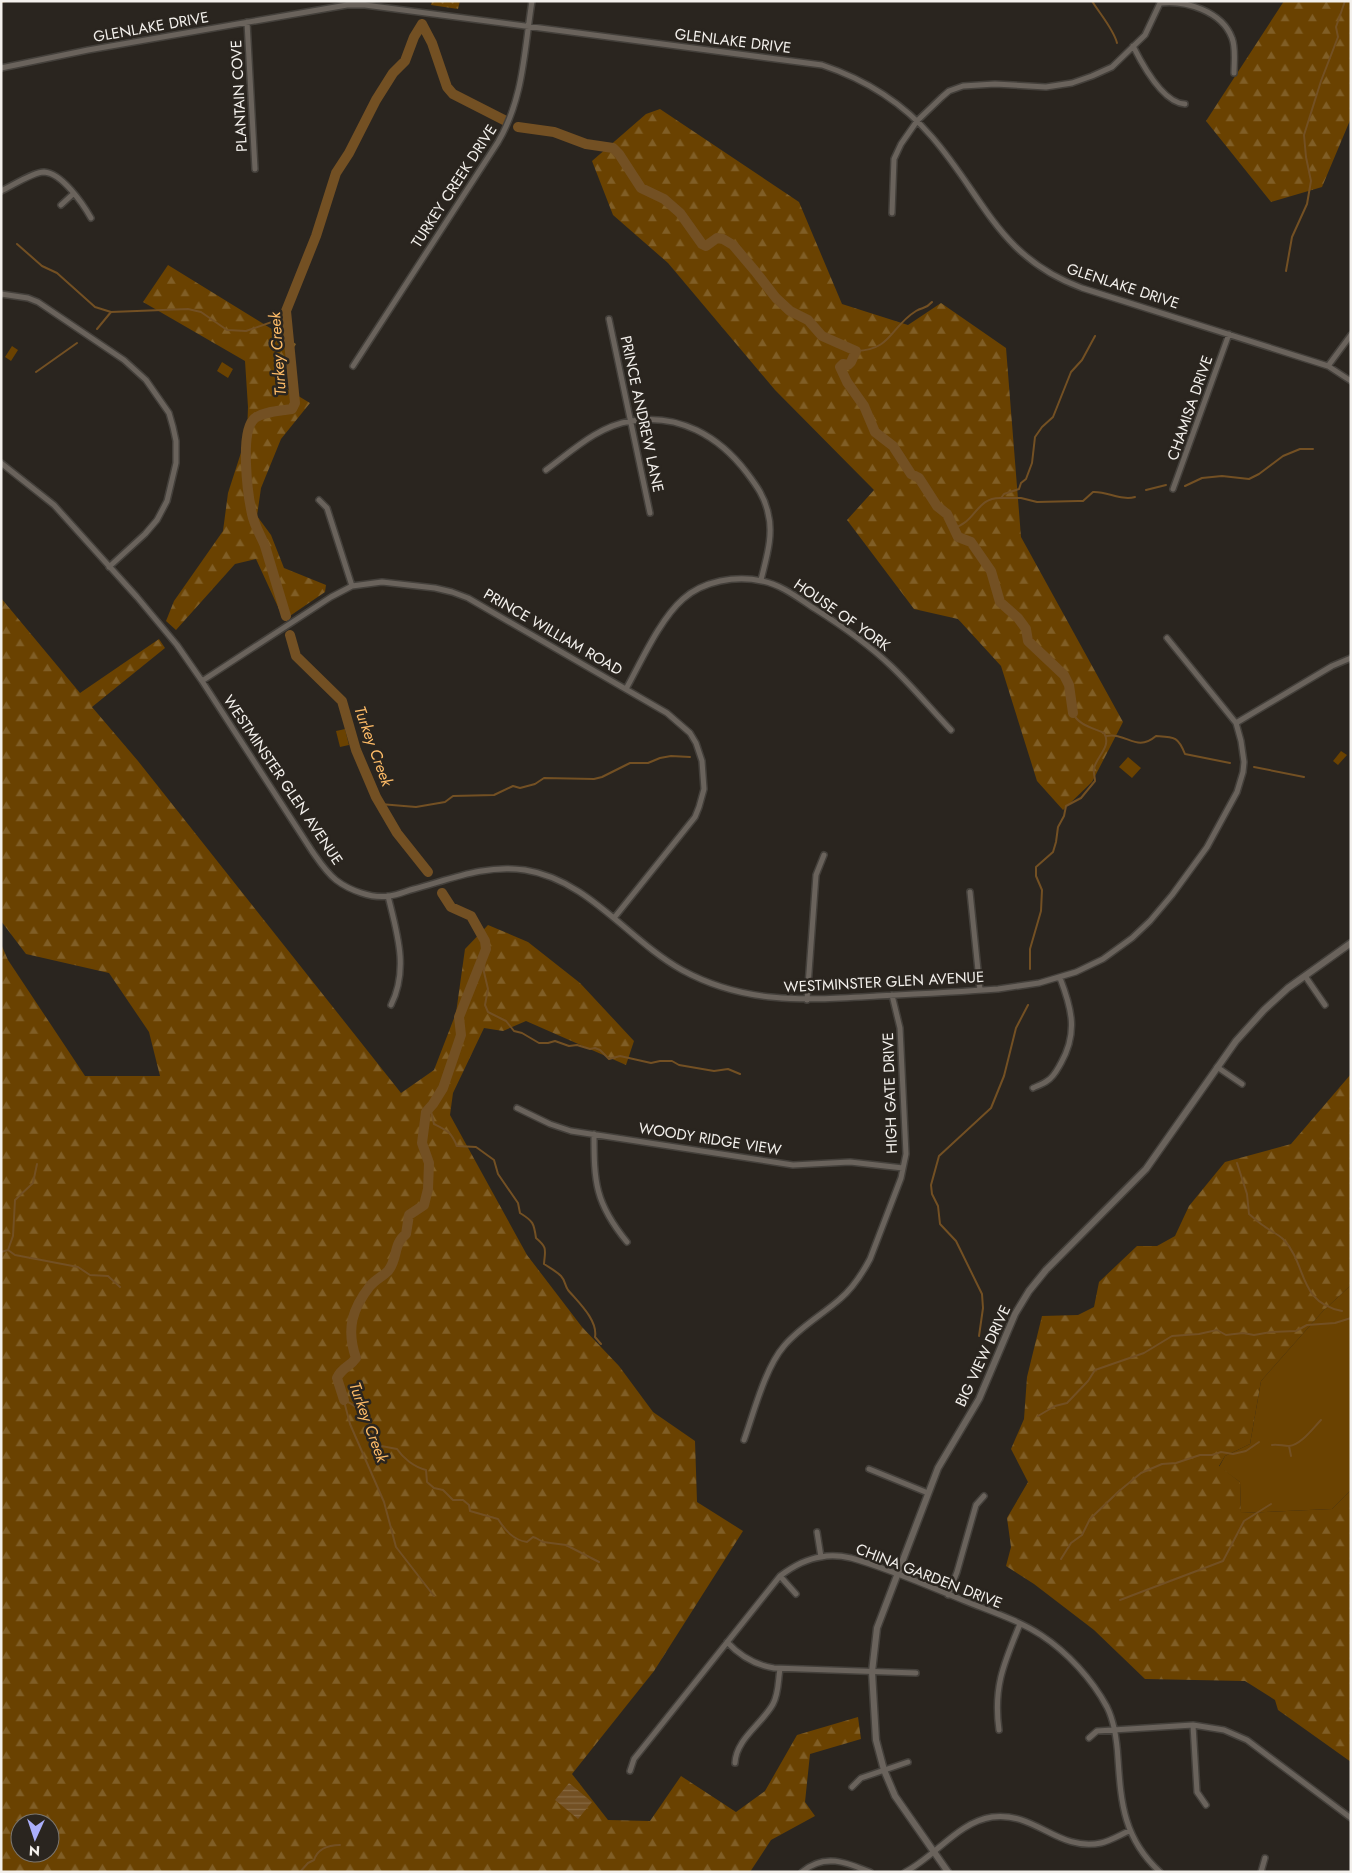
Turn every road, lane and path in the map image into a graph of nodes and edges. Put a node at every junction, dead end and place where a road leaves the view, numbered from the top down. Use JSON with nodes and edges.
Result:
{"nodes":[{"id":1,"x":532,"y":1,"type":"edge"},
{"id":2,"x":1160,"y":2,"type":"edge"},
{"id":3,"x":247,"y":22,"type":"junction"},
{"id":4,"x":528,"y":26,"type":"junction"},
{"id":5,"x":1133,"y":46,"type":"junction"},
{"id":6,"x":1,"y":67,"type":"edge"},
{"id":7,"x":1234,"y":73,"type":"dead end"},
{"id":8,"x":1185,"y":104,"type":"dead end"},
{"id":9,"x":917,"y":121,"type":"junction"},
{"id":10,"x":255,"y":170,"type":"dead end"},
{"id":11,"x":1,"y":191,"type":"edge"},
{"id":12,"x":73,"y":194,"type":"junction"},
{"id":13,"x":61,"y":204,"type":"dead end"},
{"id":14,"x":892,"y":213,"type":"dead end"},
{"id":15,"x":91,"y":218,"type":"dead end"},
{"id":16,"x":1,"y":294,"type":"edge"},
{"id":17,"x":609,"y":320,"type":"dead end"},
{"id":18,"x":1229,"y":334,"type":"junction"},
{"id":19,"x":1351,"y":335,"type":"edge"},
{"id":20,"x":353,"y":366,"type":"dead end"},
{"id":21,"x":1328,"y":366,"type":"junction"},
{"id":22,"x":1351,"y":382,"type":"edge"},
{"id":23,"x":631,"y":421,"type":"junction"},
{"id":24,"x":1,"y":463,"type":"edge"},
{"id":25,"x":546,"y":470,"type":"dead end"},
{"id":26,"x":1174,"y":489,"type":"dead end"},
{"id":27,"x":319,"y":500,"type":"dead end"},
{"id":28,"x":650,"y":513,"type":"dead end"},
{"id":29,"x":109,"y":566,"type":"junction"},
{"id":30,"x":761,"y":580,"type":"junction"},
{"id":31,"x":352,"y":586,"type":"junction"},
{"id":32,"x":1167,"y":638,"type":"dead end"},
{"id":33,"x":1351,"y":658,"type":"edge"},
{"id":34,"x":202,"y":680,"type":"junction"},
{"id":35,"x":626,"y":688,"type":"junction"},
{"id":36,"x":1236,"y":723,"type":"junction"},
{"id":37,"x":951,"y":730,"type":"dead end"},
{"id":38,"x":824,"y":855,"type":"dead end"},
{"id":39,"x":970,"y":892,"type":"dead end"},
{"id":40,"x":388,"y":896,"type":"junction"},
{"id":41,"x":614,"y":918,"type":"junction"},
{"id":42,"x":1351,"y":943,"type":"edge"},
{"id":43,"x":1304,"y":976,"type":"junction"},
{"id":44,"x":1060,"y":978,"type":"junction"},
{"id":45,"x":980,"y":990,"type":"junction"},
{"id":46,"x":892,"y":995,"type":"junction"},
{"id":47,"x":806,"y":1000,"type":"junction"},
{"id":48,"x":391,"y":1005,"type":"dead end"},
{"id":49,"x":1325,"y":1005,"type":"dead end"},
{"id":50,"x":1218,"y":1067,"type":"junction"},
{"id":51,"x":1242,"y":1084,"type":"dead end"},
{"id":52,"x":1033,"y":1088,"type":"dead end"},
{"id":53,"x":517,"y":1108,"type":"dead end"},
{"id":54,"x":594,"y":1134,"type":"junction"},
{"id":55,"x":904,"y":1168,"type":"junction"},
{"id":56,"x":627,"y":1242,"type":"dead end"},
{"id":57,"x":744,"y":1440,"type":"dead end"},
{"id":58,"x":869,"y":1469,"type":"dead end"},
{"id":59,"x":928,"y":1493,"type":"junction"},
{"id":60,"x":984,"y":1496,"type":"dead end"},
{"id":61,"x":817,"y":1532,"type":"dead end"},
{"id":62,"x":821,"y":1557,"type":"junction"},
{"id":63,"x":897,"y":1574,"type":"junction"},
{"id":64,"x":780,"y":1576,"type":"junction"},
{"id":65,"x":796,"y":1594,"type":"dead end"},
{"id":66,"x":948,"y":1594,"type":"junction"},
{"id":67,"x":1020,"y":1624,"type":"junction"},
{"id":68,"x":727,"y":1642,"type":"junction"},
{"id":69,"x":780,"y":1669,"type":"junction"},
{"id":70,"x":872,"y":1672,"type":"junction"},
{"id":71,"x":916,"y":1673,"type":"dead end"},
{"id":72,"x":1193,"y":1725,"type":"junction"},
{"id":73,"x":1000,"y":1730,"type":"dead end"},
{"id":74,"x":1115,"y":1730,"type":"junction"},
{"id":75,"x":1089,"y":1738,"type":"dead end"},
{"id":76,"x":908,"y":1762,"type":"dead end"},
{"id":77,"x":735,"y":1763,"type":"dead end"},
{"id":78,"x":884,"y":1770,"type":"junction"},
{"id":79,"x":630,"y":1771,"type":"dead end"},
{"id":80,"x":852,"y":1788,"type":"dead end"},
{"id":81,"x":1206,"y":1805,"type":"dead end"},
{"id":82,"x":1351,"y":1818,"type":"edge"},
{"id":83,"x":1129,"y":1831,"type":"junction"},
{"id":84,"x":933,"y":1852,"type":"junction"},
{"id":85,"x":1265,"y":1858,"type":"dead end"},
{"id":86,"x":802,"y":1872,"type":"edge"},
{"id":87,"x":870,"y":1872,"type":"edge"},
{"id":88,"x":905,"y":1872,"type":"edge"},
{"id":89,"x":948,"y":1872,"type":"edge"},
{"id":90,"x":1160,"y":1872,"type":"edge"},
{"id":91,"x":1261,"y":1872,"type":"edge"}],
"edges":[{"from":1,"to":4,"type":"street","name":"TURKEY CREEK DRIVE"},
{"from":2,"to":5,"type":"street"},
{"from":2,"to":7,"type":"street"},
{"from":3,"to":4,"type":"street","name":"GLENLAKE DRIVE"},
{"from":3,"to":6,"type":"street","name":"GLENLAKE DRIVE"},
{"from":3,"to":10,"type":"street","name":"PLANTAIN COVE"},
{"from":4,"to":9,"type":"street","name":"GLENLAKE DRIVE"},
{"from":4,"to":20,"type":"street","name":"TURKEY CREEK DRIVE"},
{"from":5,"to":8,"type":"street"},
{"from":5,"to":9,"type":"street"},
{"from":9,"to":14,"type":"street"},
{"from":9,"to":18,"type":"street","name":"GLENLAKE DRIVE"},
{"from":11,"to":12,"type":"street"},
{"from":12,"to":13,"type":"street"},
{"from":12,"to":15,"type":"street"},
{"from":16,"to":29,"type":"street"},
{"from":17,"to":23,"type":"street","name":"PRINCE ANDREW LANE"},
{"from":18,"to":21,"type":"street","name":"GLENLAKE DRIVE"},
{"from":18,"to":26,"type":"street","name":"CHAMISA DRIVE"},
{"from":19,"to":21,"type":"street"},
{"from":21,"to":22,"type":"street","name":"GLENLAKE DRIVE"},
{"from":23,"to":25,"type":"street"},
{"from":23,"to":28,"type":"street","name":"PRINCE ANDREW LANE"},
{"from":23,"to":30,"type":"street"},
{"from":24,"to":29,"type":"street","name":"WESTMINSTER GLEN AVENUE"},
{"from":27,"to":31,"type":"street"},
{"from":29,"to":34,"type":"street","name":"WESTMINSTER GLEN AVENUE"},
{"from":30,"to":35,"type":"street","name":"HOUSE OF YORK"},
{"from":30,"to":37,"type":"street","name":"HOUSE OF YORK"},
{"from":31,"to":34,"type":"street","name":"PRINCE WILLIAM ROAD"},
{"from":31,"to":35,"type":"street","name":"PRINCE WILLIAM ROAD"},
{"from":32,"to":36,"type":"street","name":"WESTMINSTER GLEN AVENUE"},
{"from":33,"to":36,"type":"street"},
{"from":34,"to":40,"type":"street","name":"WESTMINSTER GLEN AVENUE"},
{"from":35,"to":41,"type":"street","name":"PRINCE WILLIAM ROAD"},
{"from":36,"to":44,"type":"street","name":"WESTMINSTER GLEN AVENUE"},
{"from":38,"to":47,"type":"street"},
{"from":39,"to":45,"type":"street"},
{"from":40,"to":41,"type":"street","name":"WESTMINSTER GLEN AVENUE"},
{"from":40,"to":48,"type":"street"},
{"from":41,"to":47,"type":"street","name":"WESTMINSTER GLEN AVENUE"},
{"from":42,"to":43,"type":"street","name":"BIG VIEW DRIVE"},
{"from":43,"to":49,"type":"street"},
{"from":43,"to":50,"type":"street","name":"BIG VIEW DRIVE"},
{"from":44,"to":45,"type":"street","name":"WESTMINSTER GLEN AVENUE"},
{"from":44,"to":52,"type":"street"},
{"from":45,"to":46,"type":"street","name":"WESTMINSTER GLEN AVENUE"},
{"from":46,"to":47,"type":"street","name":"WESTMINSTER GLEN AVENUE"},
{"from":46,"to":55,"type":"street","name":"HIGH GATE DRIVE"},
{"from":50,"to":51,"type":"street"},
{"from":50,"to":59,"type":"street","name":"BIG VIEW DRIVE"},
{"from":53,"to":54,"type":"street","name":"WOODY RIDGE VIEW"},
{"from":54,"to":55,"type":"street","name":"WOODY RIDGE VIEW"},
{"from":54,"to":56,"type":"street"},
{"from":55,"to":57,"type":"street","name":"HIGH GATE DRIVE"},
{"from":58,"to":59,"type":"street"},
{"from":59,"to":63,"type":"street","name":"BIG VIEW DRIVE"},
{"from":60,"to":66,"type":"street"},
{"from":61,"to":62,"type":"street"},
{"from":62,"to":63,"type":"street","name":"CHINA GARDEN DRIVE"},
{"from":62,"to":64,"type":"street","name":"CHINA GARDEN DRIVE"},
{"from":63,"to":66,"type":"street","name":"CHINA GARDEN DRIVE"},
{"from":63,"to":70,"type":"street","name":"BIG VIEW DRIVE"},
{"from":64,"to":65,"type":"street"},
{"from":64,"to":68,"type":"street","name":"CHINA GARDEN DRIVE"},
{"from":66,"to":67,"type":"street","name":"CHINA GARDEN DRIVE"},
{"from":67,"to":73,"type":"street"},
{"from":67,"to":74,"type":"street","name":"CHINA GARDEN DRIVE"},
{"from":68,"to":69,"type":"street"},
{"from":68,"to":79,"type":"street","name":"CHINA GARDEN DRIVE"},
{"from":69,"to":70,"type":"street"},
{"from":69,"to":77,"type":"street"},
{"from":70,"to":71,"type":"street"},
{"from":70,"to":78,"type":"street","name":"BIG VIEW DRIVE"},
{"from":72,"to":74,"type":"street"},
{"from":72,"to":81,"type":"street"},
{"from":72,"to":82,"type":"street"},
{"from":74,"to":75,"type":"street"},
{"from":74,"to":83,"type":"street","name":"CHINA GARDEN DRIVE"},
{"from":76,"to":78,"type":"street"},
{"from":78,"to":80,"type":"street"},
{"from":78,"to":84,"type":"street","name":"BIG VIEW DRIVE"},
{"from":83,"to":84,"type":"street"},
{"from":83,"to":90,"type":"street","name":"CHINA GARDEN DRIVE"},
{"from":84,"to":88,"type":"street"},
{"from":84,"to":89,"type":"street","name":"BIG VIEW DRIVE"},
{"from":85,"to":91,"type":"street"},
{"from":86,"to":87,"type":"street"}]}
